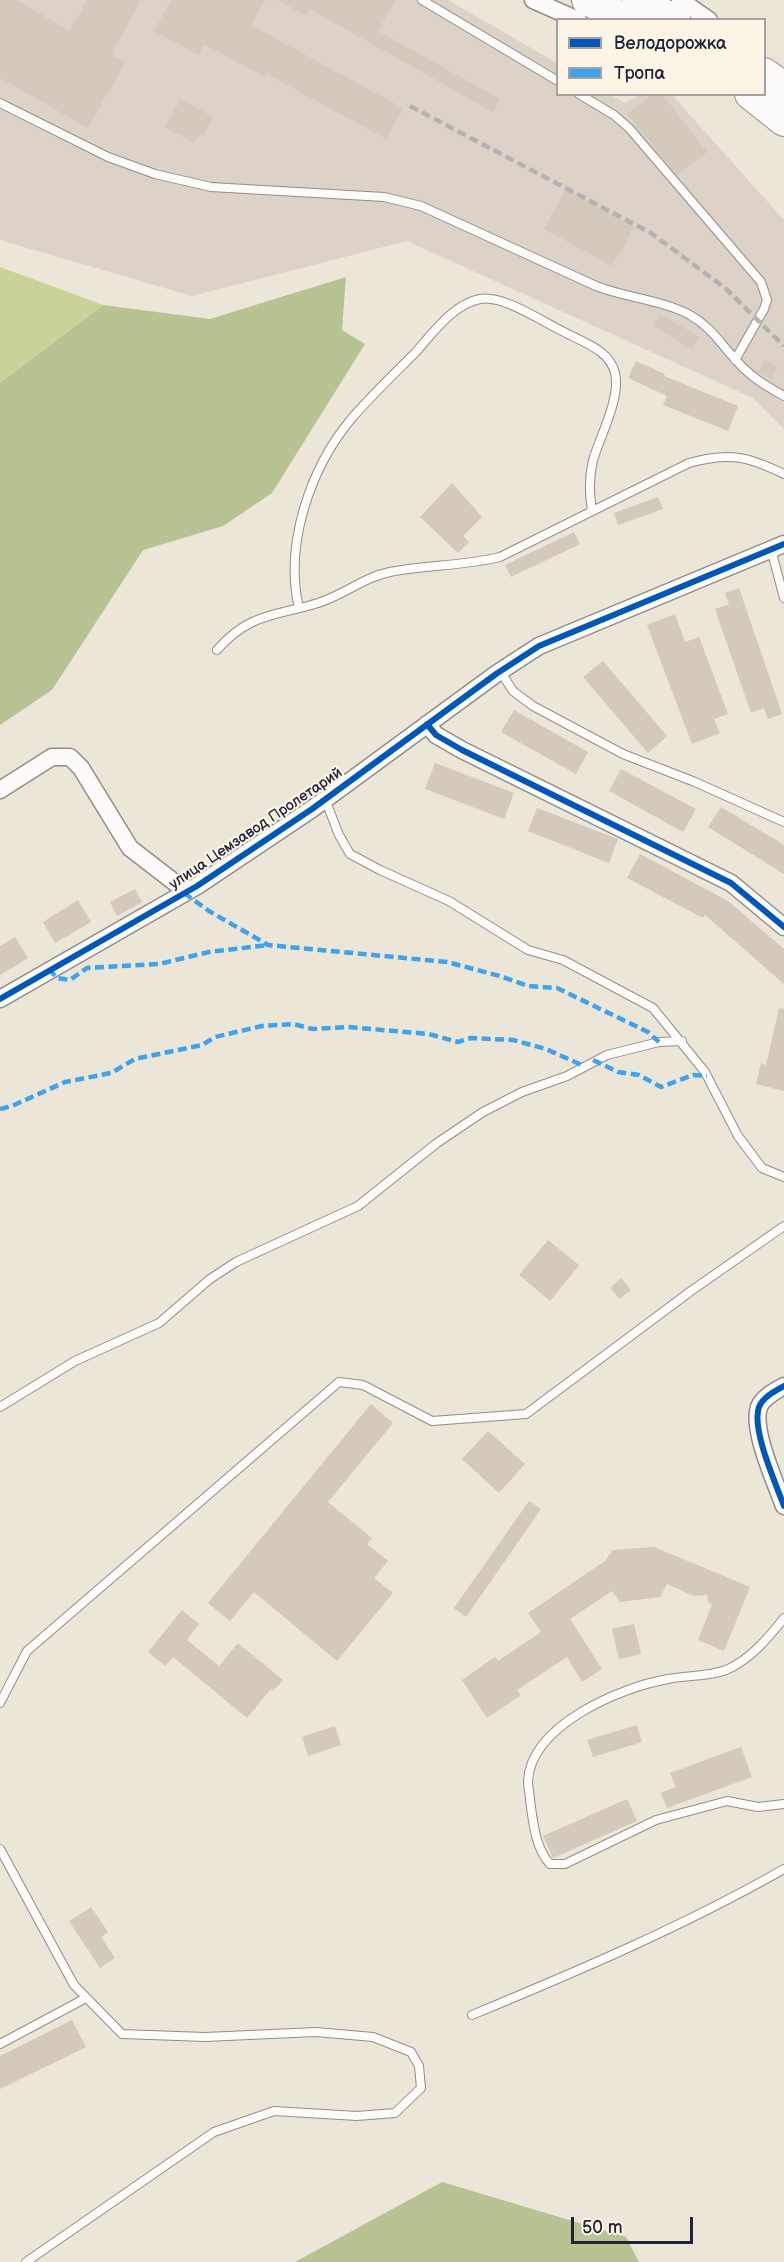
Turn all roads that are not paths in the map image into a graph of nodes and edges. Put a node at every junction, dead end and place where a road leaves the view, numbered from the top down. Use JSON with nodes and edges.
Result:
{"nodes":[{"id":1,"x":422,"y":0,"type":"edge"},
{"id":2,"x":532,"y":0,"type":"edge"},
{"id":3,"x":587,"y":0,"type":"edge"},
{"id":4,"x":638,"y":0,"type":"edge"},
{"id":5,"x":680,"y":0,"type":"edge"},
{"id":6,"x":573,"y":18,"type":"edge"},
{"id":7,"x":623,"y":18,"type":"edge"},
{"id":8,"x":672,"y":18,"type":"edge"},
{"id":9,"x":706,"y":18,"type":"edge"},
{"id":10,"x":556,"y":80,"type":"edge"},
{"id":11,"x":766,"y":89,"type":"edge"},
{"id":12,"x":582,"y":96,"type":"edge"},
{"id":13,"x":0,"y":103,"type":"edge"},
{"id":14,"x":784,"y":122,"type":"edge"},
{"id":15,"x":735,"y":360,"type":"junction"},
{"id":16,"x":784,"y":396,"type":"edge"},
{"id":17,"x":784,"y":474,"type":"edge"},
{"id":18,"x":592,"y":510,"type":"junction"},
{"id":19,"x":778,"y":547,"type":"edge"},
{"id":20,"x":784,"y":598,"type":"edge"},
{"id":21,"x":299,"y":608,"type":"junction"},
{"id":22,"x":217,"y":650,"type":"dead end"},
{"id":23,"x":500,"y":671,"type":"junction"},
{"id":24,"x":426,"y":724,"type":"junction"},
{"id":25,"x":0,"y":790,"type":"edge"},
{"id":26,"x":326,"y":799,"type":"junction"},
{"id":27,"x":784,"y":822,"type":"edge"},
{"id":28,"x":187,"y":892,"type":"junction"},
{"id":29,"x":784,"y":927,"type":"edge"},
{"id":30,"x":0,"y":999,"type":"edge"},
{"id":31,"x":682,"y":1041,"type":"junction"},
{"id":32,"x":784,"y":1177,"type":"edge"},
{"id":33,"x":784,"y":1226,"type":"edge"},
{"id":34,"x":777,"y":1390,"type":"edge"},
{"id":35,"x":0,"y":1407,"type":"edge"},
{"id":36,"x":784,"y":1506,"type":"edge"},
{"id":37,"x":784,"y":1618,"type":"edge"},
{"id":38,"x":0,"y":1703,"type":"edge"},
{"id":39,"x":784,"y":1804,"type":"edge"},
{"id":40,"x":0,"y":1849,"type":"edge"},
{"id":41,"x":784,"y":1869,"type":"edge"},
{"id":42,"x":86,"y":1998,"type":"junction"},
{"id":43,"x":472,"y":2015,"type":"dead end"},
{"id":44,"x":0,"y":2044,"type":"edge"},
{"id":45,"x":26,"y":2262,"type":"edge"}],
"edges":[{"from":1,"to":10,"type":"lane"},
{"from":2,"to":6,"type":"street"},
{"from":3,"to":7,"type":"highway"},
{"from":4,"to":8,"type":"highway"},
{"from":5,"to":9,"type":"street"},
{"from":11,"to":14,"type":"highway"},
{"from":12,"to":15,"type":"lane"},
{"from":13,"to":15,"type":"lane"},
{"from":15,"to":16,"type":"lane"},
{"from":17,"to":18,"type":"lane"},
{"from":18,"to":21,"type":"lane"},
{"from":18,"to":21,"type":"lane"},
{"from":19,"to":20,"type":"lane"},
{"from":19,"to":23,"type":"street","name":"улица Цемзавод Пролетарий"},
{"from":21,"to":22,"type":"lane"},
{"from":23,"to":24,"type":"street","name":"улица Цемзавод Пролетарий"},
{"from":23,"to":27,"type":"lane"},
{"from":24,"to":26,"type":"street","name":"улица Цемзавод Пролетарий"},
{"from":24,"to":29,"type":"street"},
{"from":25,"to":28,"type":"street"},
{"from":26,"to":28,"type":"street","name":"улица Цемзавод Пролетарий"},
{"from":26,"to":31,"type":"lane"},
{"from":28,"to":30,"type":"street","name":"улица Цемзавод Пролетарий"},
{"from":31,"to":32,"type":"lane"},
{"from":31,"to":35,"type":"lane"},
{"from":33,"to":38,"type":"lane"},
{"from":34,"to":36,"type":"street"},
{"from":37,"to":39,"type":"lane"},
{"from":40,"to":42,"type":"lane"},
{"from":41,"to":43,"type":"lane"},
{"from":42,"to":44,"type":"lane"},
{"from":42,"to":45,"type":"lane"}]}
